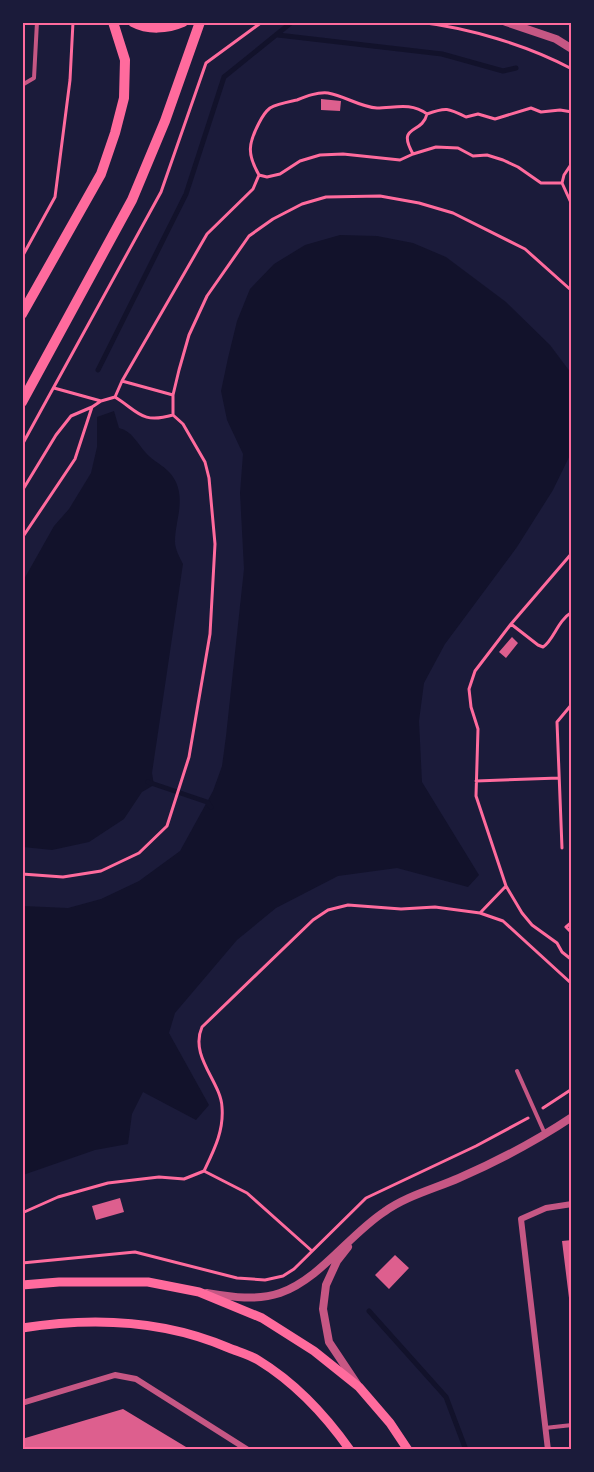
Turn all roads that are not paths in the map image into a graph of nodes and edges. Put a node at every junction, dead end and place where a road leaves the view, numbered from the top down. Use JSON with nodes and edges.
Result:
{"nodes":[{"id":1,"x":37,"y":22,"type":"edge"},
{"id":2,"x":113,"y":22,"type":"edge"},
{"id":3,"x":133,"y":22,"type":"edge"},
{"id":4,"x":183,"y":22,"type":"edge"},
{"id":5,"x":200,"y":22,"type":"edge"},
{"id":6,"x":506,"y":22,"type":"edge"},
{"id":7,"x":572,"y":49,"type":"edge"},
{"id":8,"x":22,"y":85,"type":"edge"},
{"id":9,"x":22,"y":315,"type":"edge"},
{"id":10,"x":22,"y":402,"type":"edge"},
{"id":11,"x":517,"y":1071,"type":"dead end"},
{"id":12,"x":571,"y":1119,"type":"edge"},
{"id":13,"x":546,"y":1134,"type":"junction"},
{"id":14,"x":572,"y":1204,"type":"edge"},
{"id":15,"x":361,"y":1230,"type":"junction"},
{"id":16,"x":22,"y":1285,"type":"edge"},
{"id":17,"x":199,"y":1292,"type":"junction"},
{"id":18,"x":22,"y":1329,"type":"edge"},
{"id":19,"x":359,"y":1387,"type":"junction"},
{"id":20,"x":22,"y":1403,"type":"edge"},
{"id":21,"x":572,"y":1425,"type":"edge"},
{"id":22,"x":545,"y":1428,"type":"junction"},
{"id":23,"x":248,"y":1449,"type":"edge"},
{"id":24,"x":350,"y":1449,"type":"edge"},
{"id":25,"x":408,"y":1449,"type":"edge"},
{"id":26,"x":548,"y":1449,"type":"edge"}],
"edges":[{"from":1,"to":8,"type":"lane"},
{"from":2,"to":9,"type":"main road"},
{"from":3,"to":4,"type":"main road"},
{"from":5,"to":10,"type":"main road"},
{"from":6,"to":7,"type":"street"},
{"from":11,"to":13,"type":"lane"},
{"from":12,"to":13,"type":"street"},
{"from":13,"to":15,"type":"street"},
{"from":14,"to":22,"type":"street"},
{"from":15,"to":17,"type":"street"},
{"from":15,"to":19,"type":"street"},
{"from":16,"to":17,"type":"main road"},
{"from":17,"to":19,"type":"main road"},
{"from":18,"to":24,"type":"main road"},
{"from":19,"to":25,"type":"main road"},
{"from":20,"to":23,"type":"street"},
{"from":21,"to":22,"type":"lane"},
{"from":22,"to":26,"type":"street"}]}
